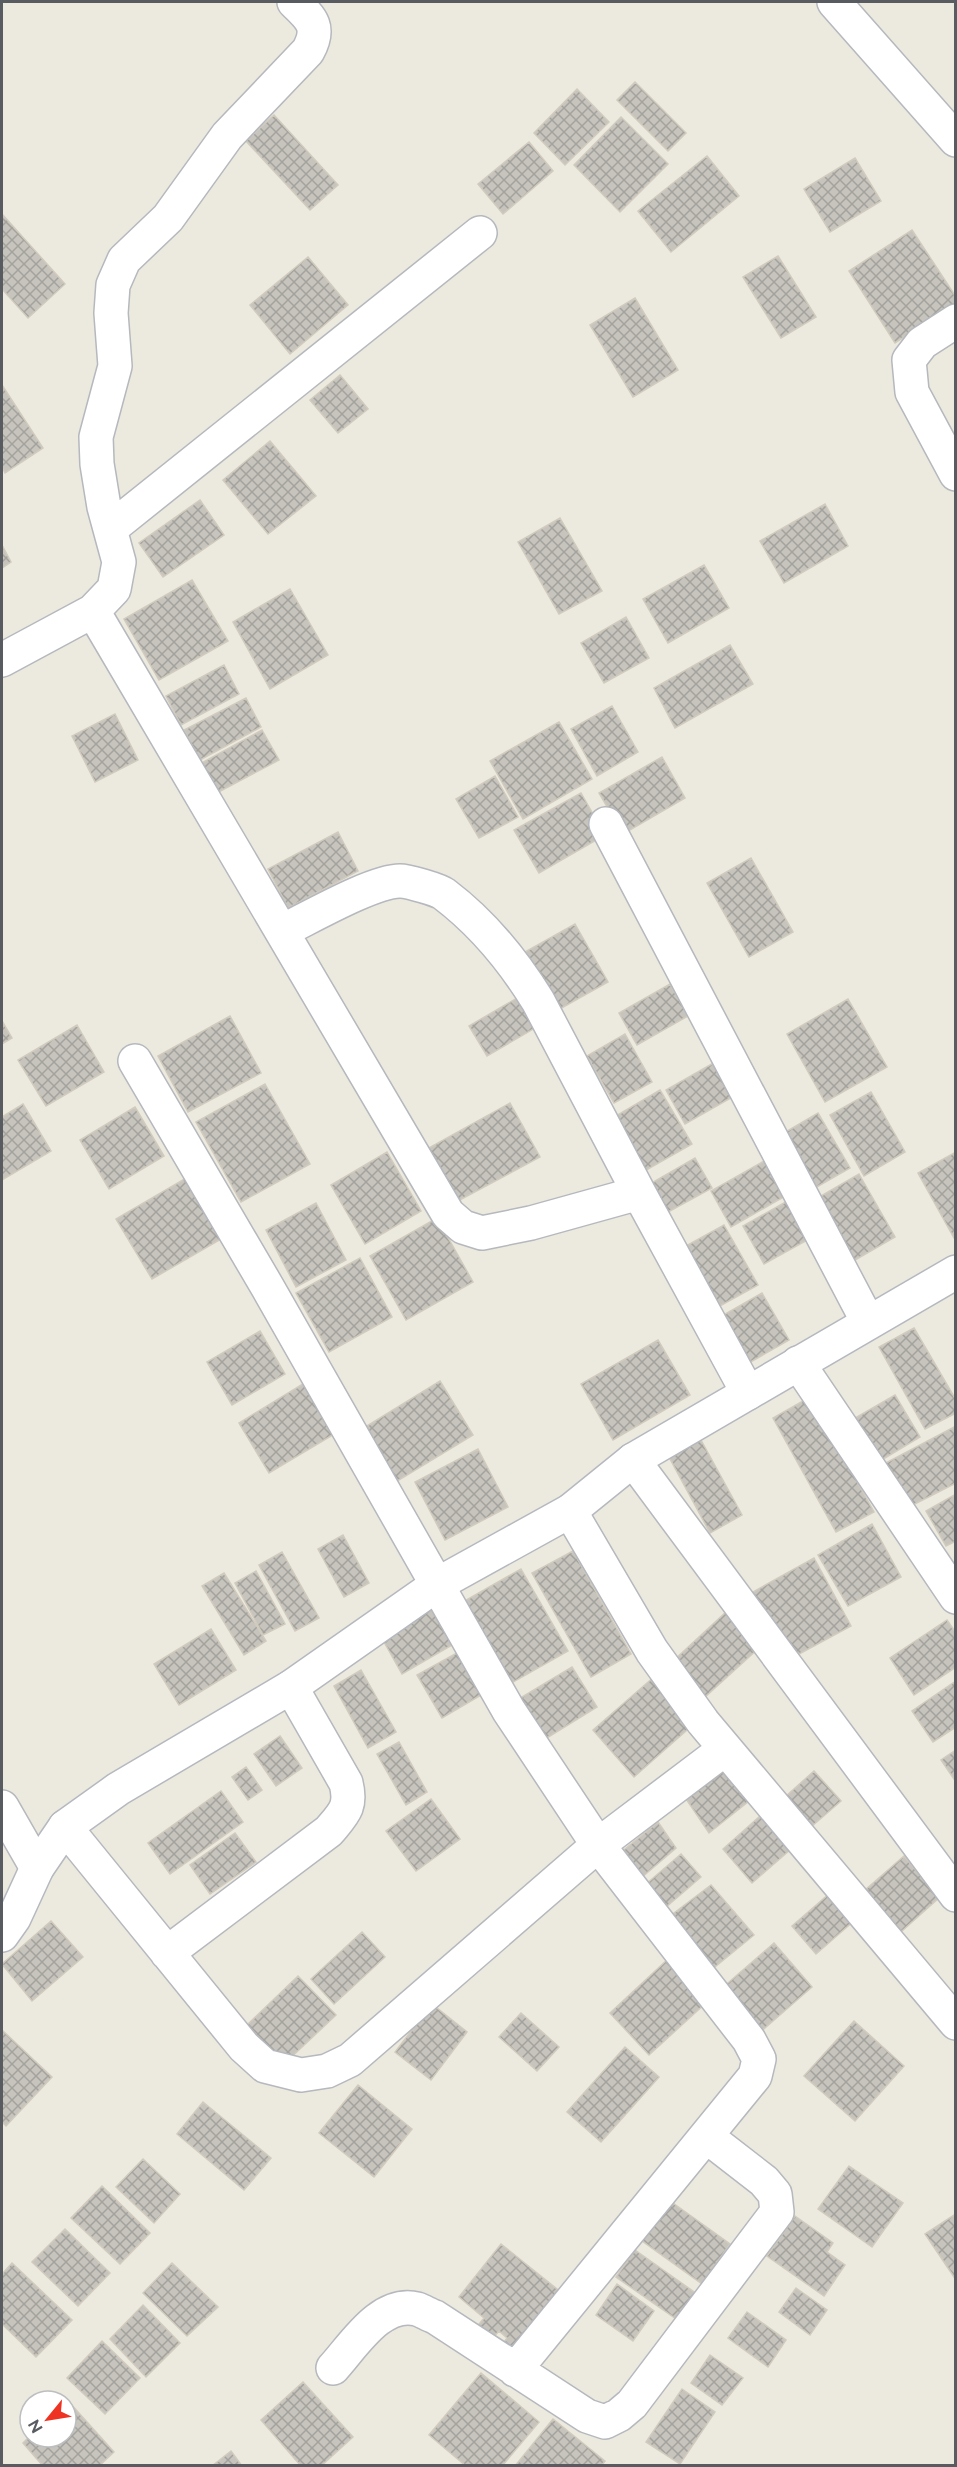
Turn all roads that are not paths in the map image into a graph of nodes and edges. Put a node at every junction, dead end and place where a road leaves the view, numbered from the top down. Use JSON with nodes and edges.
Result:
{"nodes":[{"id":1,"x":294,"y":2,"type":"edge"},
{"id":2,"x":834,"y":2,"type":"edge"},
{"id":3,"x":956,"y":140,"type":"edge"},
{"id":4,"x":480,"y":233,"type":"dead end"},
{"id":5,"x":956,"y":321,"type":"edge"},
{"id":6,"x":956,"y":474,"type":"edge"},
{"id":7,"x":110,"y":529,"type":"junction"},
{"id":8,"x":93,"y":611,"type":"junction"},
{"id":9,"x":2,"y":660,"type":"edge"},
{"id":10,"x":606,"y":824,"type":"dead end"},
{"id":11,"x":282,"y":931,"type":"junction"},
{"id":12,"x":135,"y":1061,"type":"dead end"},
{"id":13,"x":639,"y":1193,"type":"junction"},
{"id":14,"x":956,"y":1272,"type":"edge"},
{"id":15,"x":868,"y":1323,"type":"junction"},
{"id":16,"x":798,"y":1363,"type":"junction"},
{"id":17,"x":748,"y":1394,"type":"junction"},
{"id":18,"x":633,"y":1460,"type":"junction"},
{"id":19,"x":570,"y":1510,"type":"junction"},
{"id":20,"x":438,"y":1584,"type":"junction"},
{"id":21,"x":956,"y":1597,"type":"edge"},
{"id":22,"x":291,"y":1687,"type":"junction"},
{"id":23,"x":725,"y":1749,"type":"junction"},
{"id":24,"x":2,"y":1807,"type":"edge"},
{"id":25,"x":65,"y":1827,"type":"junction"},
{"id":26,"x":598,"y":1845,"type":"junction"},
{"id":27,"x":37,"y":1868,"type":"junction"},
{"id":28,"x":956,"y":1895,"type":"edge"},
{"id":29,"x":2,"y":1935,"type":"edge"},
{"id":30,"x":167,"y":1953,"type":"junction"},
{"id":31,"x":956,"y":2023,"type":"edge"},
{"id":32,"x":706,"y":2136,"type":"junction"},
{"id":33,"x":333,"y":2368,"type":"dead end"},
{"id":34,"x":515,"y":2370,"type":"junction"}],
"edges":[{"from":1,"to":7,"type":"street"},
{"from":2,"to":3,"type":"street"},
{"from":4,"to":7,"type":"street"},
{"from":5,"to":6,"type":"street"},
{"from":7,"to":8,"type":"street"},
{"from":8,"to":9,"type":"street"},
{"from":8,"to":11,"type":"street"},
{"from":10,"to":15,"type":"street"},
{"from":11,"to":13,"type":"street"},
{"from":11,"to":13,"type":"street"},
{"from":12,"to":20,"type":"street"},
{"from":13,"to":17,"type":"street"},
{"from":14,"to":15,"type":"street"},
{"from":15,"to":16,"type":"street"},
{"from":16,"to":17,"type":"street"},
{"from":16,"to":21,"type":"street"},
{"from":17,"to":18,"type":"street"},
{"from":18,"to":19,"type":"street"},
{"from":18,"to":28,"type":"street"},
{"from":19,"to":20,"type":"street"},
{"from":19,"to":23,"type":"street"},
{"from":20,"to":22,"type":"street"},
{"from":20,"to":26,"type":"street"},
{"from":22,"to":25,"type":"street"},
{"from":22,"to":30,"type":"street"},
{"from":23,"to":26,"type":"street"},
{"from":23,"to":31,"type":"street"},
{"from":24,"to":27,"type":"street"},
{"from":25,"to":27,"type":"street"},
{"from":25,"to":30,"type":"street"},
{"from":26,"to":30,"type":"street"},
{"from":26,"to":32,"type":"street"},
{"from":27,"to":29,"type":"street"},
{"from":32,"to":34,"type":"street"},
{"from":32,"to":34,"type":"street"},
{"from":33,"to":34,"type":"street"}]}
